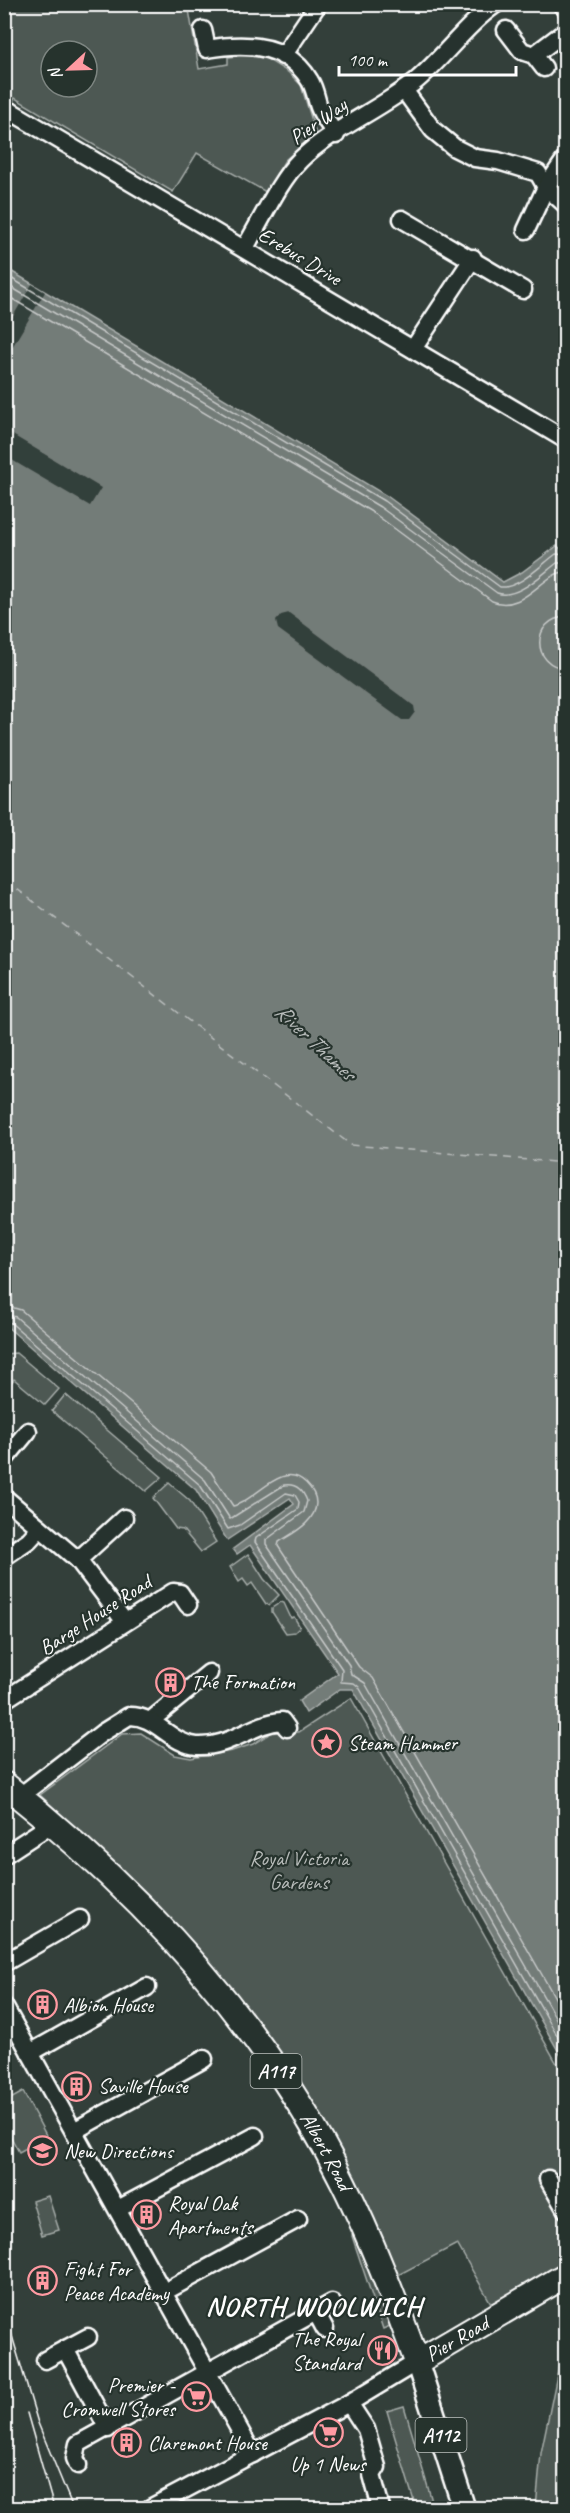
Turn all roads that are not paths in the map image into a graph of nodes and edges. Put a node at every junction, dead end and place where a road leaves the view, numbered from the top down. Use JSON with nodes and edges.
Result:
{"nodes":[{"id":1,"x":318,"y":4,"type":"edge"},
{"id":2,"x":561,"y":4,"type":"edge"},
{"id":3,"x":492,"y":6,"type":"edge"},
{"id":4,"x":566,"y":9,"type":"edge"},
{"id":5,"x":203,"y":30,"type":"dead end"},
{"id":6,"x":506,"y":30,"type":"dead end"},
{"id":7,"x":566,"y":31,"type":"edge"},
{"id":8,"x":283,"y":57,"type":"junction"},
{"id":9,"x":404,"y":90,"type":"junction"},
{"id":10,"x":12,"y":112,"type":"dead end"},
{"id":11,"x":336,"y":135,"type":"junction"},
{"id":12,"x":566,"y":158,"type":"edge"},
{"id":13,"x":546,"y":187,"type":"junction"},
{"id":14,"x":566,"y":205,"type":"edge"},
{"id":15,"x":402,"y":219,"type":"dead end"},
{"id":16,"x":526,"y":230,"type":"dead end"},
{"id":17,"x":244,"y":249,"type":"junction"},
{"id":18,"x":473,"y":258,"type":"junction"},
{"id":19,"x":523,"y":290,"type":"dead end"},
{"id":20,"x":413,"y":349,"type":"junction"},
{"id":21,"x":566,"y":440,"type":"edge"},
{"id":22,"x":28,"y":1431,"type":"dead end"},
{"id":23,"x":4,"y":1460,"type":"edge"},
{"id":24,"x":4,"y":1497,"type":"edge"},
{"id":25,"x":124,"y":1518,"type":"dead end"},
{"id":26,"x":40,"y":1528,"type":"junction"},
{"id":27,"x":4,"y":1557,"type":"edge"},
{"id":28,"x":78,"y":1560,"type":"junction"},
{"id":29,"x":186,"y":1594,"type":"dead end"},
{"id":30,"x":125,"y":1622,"type":"junction"},
{"id":31,"x":209,"y":1673,"type":"dead end"},
{"id":32,"x":4,"y":1700,"type":"edge"},
{"id":33,"x":150,"y":1721,"type":"junction"},
{"id":34,"x":286,"y":1728,"type":"dead end"},
{"id":35,"x":12,"y":1790,"type":"edge"},
{"id":36,"x":53,"y":1823,"type":"junction"},
{"id":37,"x":4,"y":1855,"type":"edge"},
{"id":38,"x":80,"y":1919,"type":"dead end"},
{"id":39,"x":4,"y":1963,"type":"edge"},
{"id":40,"x":147,"y":1987,"type":"dead end"},
{"id":41,"x":4,"y":2006,"type":"edge"},
{"id":42,"x":30,"y":2053,"type":"junction"},
{"id":43,"x":204,"y":2059,"type":"dead end"},
{"id":44,"x":75,"y":2131,"type":"junction"},
{"id":45,"x":255,"y":2136,"type":"dead end"},
{"id":46,"x":548,"y":2179,"type":"dead end"},
{"id":47,"x":118,"y":2209,"type":"junction"},
{"id":48,"x":566,"y":2210,"type":"edge"},
{"id":49,"x":298,"y":2219,"type":"dead end"},
{"id":50,"x":566,"y":2275,"type":"edge"},
{"id":51,"x":165,"y":2292,"type":"junction"},
{"id":52,"x":332,"y":2303,"type":"dead end"},
{"id":53,"x":316,"y":2312,"type":"junction"},
{"id":54,"x":325,"y":2329,"type":"dead end"},
{"id":55,"x":88,"y":2337,"type":"dead end"},
{"id":56,"x":65,"y":2349,"type":"junction"},
{"id":57,"x":45,"y":2360,"type":"dead end"},
{"id":58,"x":417,"y":2362,"type":"junction"},
{"id":59,"x":207,"y":2373,"type":"junction"},
{"id":60,"x":349,"y":2403,"type":"junction"},
{"id":61,"x":108,"y":2429,"type":"junction"},
{"id":62,"x":253,"y":2454,"type":"junction"},
{"id":63,"x":78,"y":2465,"type":"dead end"},
{"id":64,"x":176,"y":2503,"type":"edge"},
{"id":65,"x":150,"y":2508,"type":"edge"},
{"id":66,"x":381,"y":2508,"type":"edge"},
{"id":67,"x":464,"y":2508,"type":"edge"}],
"edges":[{"from":1,"to":8,"type":"street"},
{"from":2,"to":4,"type":"street"},
{"from":3,"to":9,"type":"street","name":"Pier Way"},
{"from":5,"to":8,"type":"street"},
{"from":6,"to":7,"type":"street"},
{"from":8,"to":11,"type":"street"},
{"from":9,"to":11,"type":"street","name":"Pier Way"},
{"from":9,"to":13,"type":"street"},
{"from":10,"to":17,"type":"street","name":"Erebus Drive"},
{"from":11,"to":17,"type":"street","name":"Pier Way"},
{"from":12,"to":13,"type":"street"},
{"from":13,"to":14,"type":"street"},
{"from":13,"to":16,"type":"street"},
{"from":15,"to":18,"type":"street"},
{"from":17,"to":20,"type":"street","name":"Erebus Drive"},
{"from":18,"to":19,"type":"street"},
{"from":18,"to":20,"type":"street"},
{"from":20,"to":21,"type":"street","name":"Erebus Drive"},
{"from":22,"to":23,"type":"street"},
{"from":24,"to":26,"type":"street"},
{"from":25,"to":28,"type":"street"},
{"from":26,"to":27,"type":"street"},
{"from":26,"to":28,"type":"street"},
{"from":28,"to":30,"type":"street"},
{"from":29,"to":30,"type":"street","name":"Barge House Road"},
{"from":30,"to":32,"type":"street","name":"Barge House Road"},
{"from":31,"to":33,"type":"street"},
{"from":33,"to":34,"type":"street"},
{"from":33,"to":35,"type":"street"},
{"from":35,"to":36,"type":"highway","name":"Albert Road","number":"A117"},
{"from":36,"to":37,"type":"street"},
{"from":36,"to":58,"type":"highway","name":"Albert Road","number":"A117"},
{"from":38,"to":39,"type":"street"},
{"from":40,"to":42,"type":"street"},
{"from":41,"to":42,"type":"street"},
{"from":42,"to":44,"type":"street"},
{"from":43,"to":44,"type":"street"},
{"from":44,"to":47,"type":"street"},
{"from":45,"to":47,"type":"street"},
{"from":46,"to":48,"type":"street"},
{"from":47,"to":51,"type":"street"},
{"from":49,"to":51,"type":"street"},
{"from":50,"to":58,"type":"highway","name":"Pier Road"},
{"from":51,"to":59,"type":"street"},
{"from":52,"to":53,"type":"street"},
{"from":53,"to":54,"type":"street"},
{"from":53,"to":59,"type":"street"},
{"from":55,"to":56,"type":"street"},
{"from":56,"to":57,"type":"street"},
{"from":56,"to":61,"type":"street"},
{"from":58,"to":60,"type":"street","name":"Pier Road"},
{"from":58,"to":67,"type":"main road","name":"Albert Road","number":"A112"},
{"from":59,"to":61,"type":"street"},
{"from":59,"to":62,"type":"street"},
{"from":60,"to":62,"type":"street","name":"Pier Road"},
{"from":60,"to":66,"type":"street"},
{"from":61,"to":63,"type":"street"},
{"from":62,"to":64,"type":"street","name":"Pier Road"},
{"from":64,"to":65,"type":"street","name":"Pier Road"}]}
